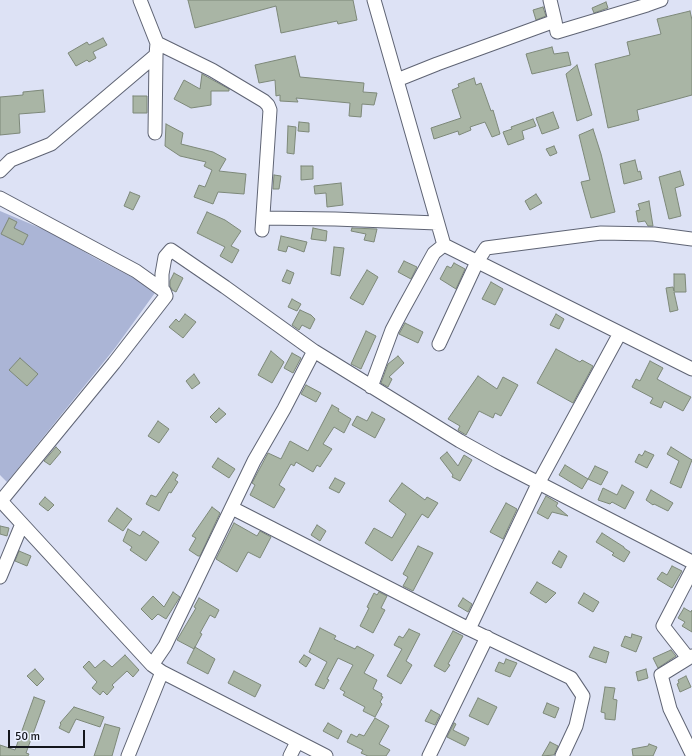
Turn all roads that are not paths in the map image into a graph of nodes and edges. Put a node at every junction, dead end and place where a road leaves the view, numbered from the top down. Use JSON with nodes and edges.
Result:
{"nodes":[{"id":1,"x":140,"y":0,"type":"edge"},
{"id":2,"x":374,"y":0,"type":"edge"},
{"id":3,"x":550,"y":0,"type":"edge"},
{"id":4,"x":661,"y":0,"type":"edge"},
{"id":5,"x":647,"y":3,"type":"edge"},
{"id":6,"x":555,"y":20,"type":"junction"},
{"id":7,"x":157,"y":49,"type":"junction"},
{"id":8,"x":397,"y":80,"type":"junction"},
{"id":9,"x":155,"y":133,"type":"dead end"},
{"id":10,"x":0,"y":171,"type":"edge"},
{"id":11,"x":0,"y":198,"type":"edge"},
{"id":12,"x":437,"y":222,"type":"junction"},
{"id":13,"x":692,"y":238,"type":"edge"},
{"id":14,"x":444,"y":245,"type":"junction"},
{"id":15,"x":477,"y":262,"type":"junction"},
{"id":16,"x":162,"y":289,"type":"junction"},
{"id":17,"x":620,"y":333,"type":"junction"},
{"id":18,"x":439,"y":344,"type":"dead end"},
{"id":19,"x":314,"y":351,"type":"junction"},
{"id":20,"x":692,"y":369,"type":"edge"},
{"id":21,"x":371,"y":387,"type":"junction"},
{"id":22,"x":539,"y":482,"type":"junction"},
{"id":23,"x":0,"y":501,"type":"edge"},
{"id":24,"x":232,"y":508,"type":"junction"},
{"id":25,"x":22,"y":524,"type":"junction"},
{"id":26,"x":692,"y":562,"type":"edge"},
{"id":27,"x":692,"y":570,"type":"edge"},
{"id":28,"x":0,"y":577,"type":"edge"},
{"id":29,"x":469,"y":629,"type":"junction"},
{"id":30,"x":487,"y":637,"type":"junction"},
{"id":31,"x":690,"y":657,"type":"edge"},
{"id":32,"x":157,"y":669,"type":"junction"},
{"id":33,"x":298,"y":742,"type":"junction"},
{"id":34,"x":692,"y":754,"type":"edge"},
{"id":35,"x":128,"y":756,"type":"edge"},
{"id":36,"x":290,"y":756,"type":"edge"},
{"id":37,"x":326,"y":756,"type":"edge"},
{"id":38,"x":429,"y":756,"type":"edge"},
{"id":39,"x":562,"y":756,"type":"edge"}],
"edges":[{"from":1,"to":7,"type":"street"},
{"from":2,"to":8,"type":"street"},
{"from":3,"to":6,"type":"street"},
{"from":4,"to":5,"type":"street"},
{"from":5,"to":6,"type":"street"},
{"from":6,"to":8,"type":"street"},
{"from":7,"to":9,"type":"street"},
{"from":7,"to":10,"type":"street"},
{"from":7,"to":12,"type":"street"},
{"from":8,"to":12,"type":"street"},
{"from":11,"to":16,"type":"street"},
{"from":12,"to":14,"type":"street"},
{"from":13,"to":15,"type":"street"},
{"from":14,"to":15,"type":"street"},
{"from":14,"to":21,"type":"street"},
{"from":15,"to":17,"type":"street"},
{"from":15,"to":18,"type":"street"},
{"from":16,"to":19,"type":"street"},
{"from":16,"to":23,"type":"street"},
{"from":17,"to":20,"type":"street"},
{"from":17,"to":22,"type":"street"},
{"from":19,"to":21,"type":"street"},
{"from":19,"to":24,"type":"street"},
{"from":21,"to":22,"type":"street"},
{"from":22,"to":26,"type":"street"},
{"from":22,"to":29,"type":"street"},
{"from":23,"to":25,"type":"street"},
{"from":24,"to":29,"type":"street"},
{"from":24,"to":32,"type":"street"},
{"from":25,"to":28,"type":"street"},
{"from":25,"to":32,"type":"street"},
{"from":27,"to":31,"type":"street"},
{"from":29,"to":30,"type":"street"},
{"from":30,"to":38,"type":"street"},
{"from":30,"to":39,"type":"street"},
{"from":31,"to":34,"type":"street"},
{"from":32,"to":33,"type":"street"},
{"from":32,"to":35,"type":"street"},
{"from":33,"to":36,"type":"street"},
{"from":33,"to":37,"type":"street"}]}
